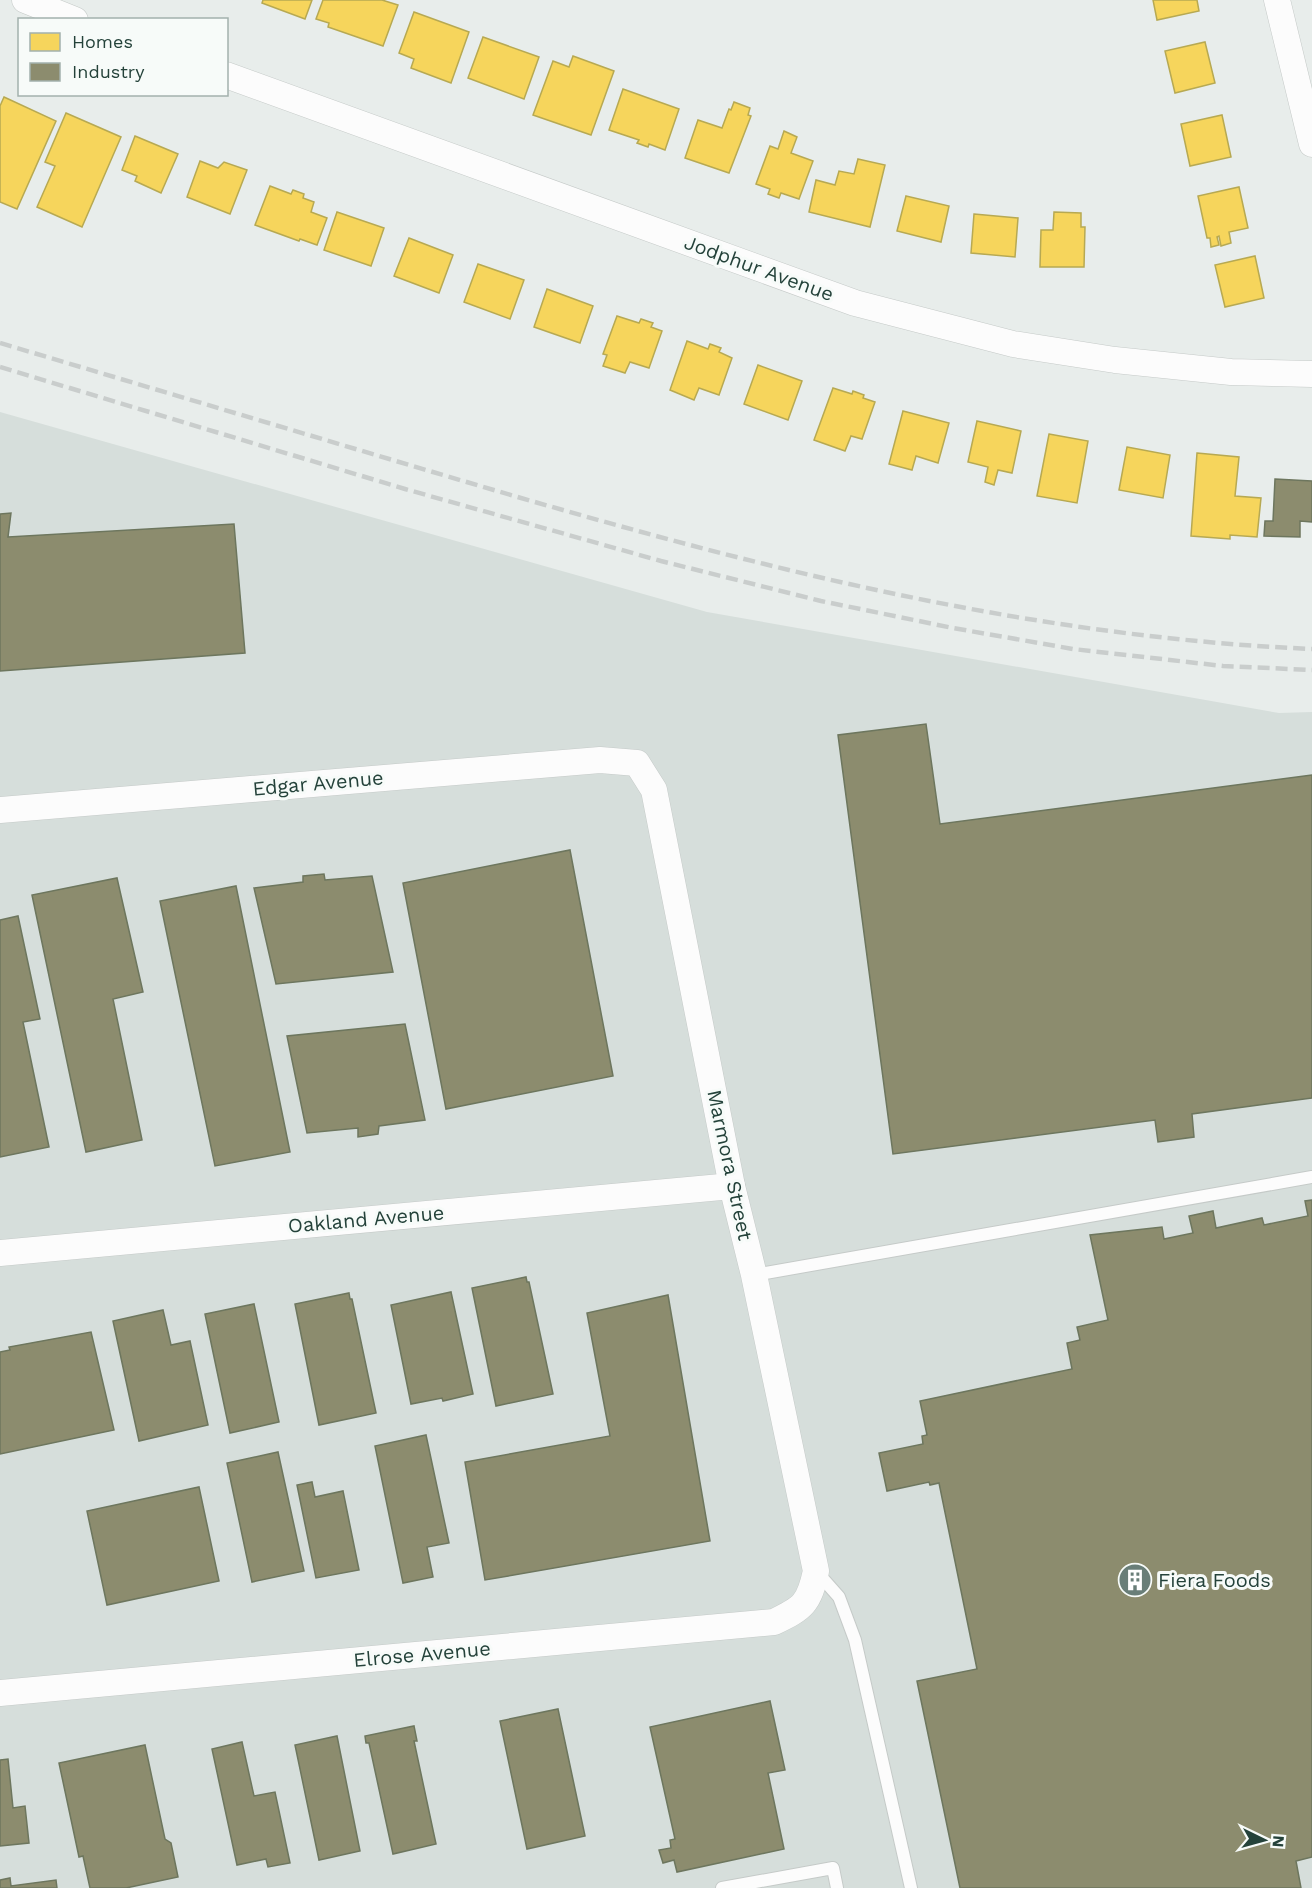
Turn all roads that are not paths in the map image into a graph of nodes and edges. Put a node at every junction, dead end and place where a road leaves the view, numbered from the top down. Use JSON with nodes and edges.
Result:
{"nodes":[{"id":1,"x":25,"y":0,"type":"edge"},
{"id":2,"x":1277,"y":0,"type":"edge"},
{"id":3,"x":70,"y":18,"type":"edge"},
{"id":4,"x":228,"y":76,"type":"edge"},
{"id":5,"x":1312,"y":144,"type":"edge"},
{"id":6,"x":1312,"y":374,"type":"edge"},
{"id":7,"x":636,"y":763,"type":"joint"},
{"id":8,"x":0,"y":810,"type":"edge"},
{"id":9,"x":1312,"y":1177,"type":"edge"},
{"id":10,"x":732,"y":1186,"type":"junction"},
{"id":11,"x":0,"y":1252,"type":"edge"},
{"id":12,"x":754,"y":1275,"type":"junction"},
{"id":13,"x":816,"y":1571,"type":"junction"},
{"id":14,"x":0,"y":1693,"type":"edge"},
{"id":15,"x":722,"y":1888,"type":"edge"},
{"id":16,"x":837,"y":1888,"type":"edge"},
{"id":17,"x":911,"y":1888,"type":"edge"}],
"edges":[{"from":1,"to":3,"type":"street"},
{"from":2,"to":5,"type":"street"},
{"from":4,"to":6,"type":"street","name":"Jodphur Avenue"},
{"from":7,"to":8,"type":"street","name":"Edgar Avenue"},
{"from":7,"to":10,"type":"street","name":"Marmora Street"},
{"from":9,"to":12,"type":"lane"},
{"from":10,"to":11,"type":"street","name":"Oakland Avenue"},
{"from":10,"to":12,"type":"street","name":"Marmora Street"},
{"from":12,"to":13,"type":"street","name":"Marmora Street"},
{"from":13,"to":14,"type":"street","name":"Elrose Avenue"},
{"from":13,"to":17,"type":"lane"},
{"from":15,"to":16,"type":"lane"}]}
